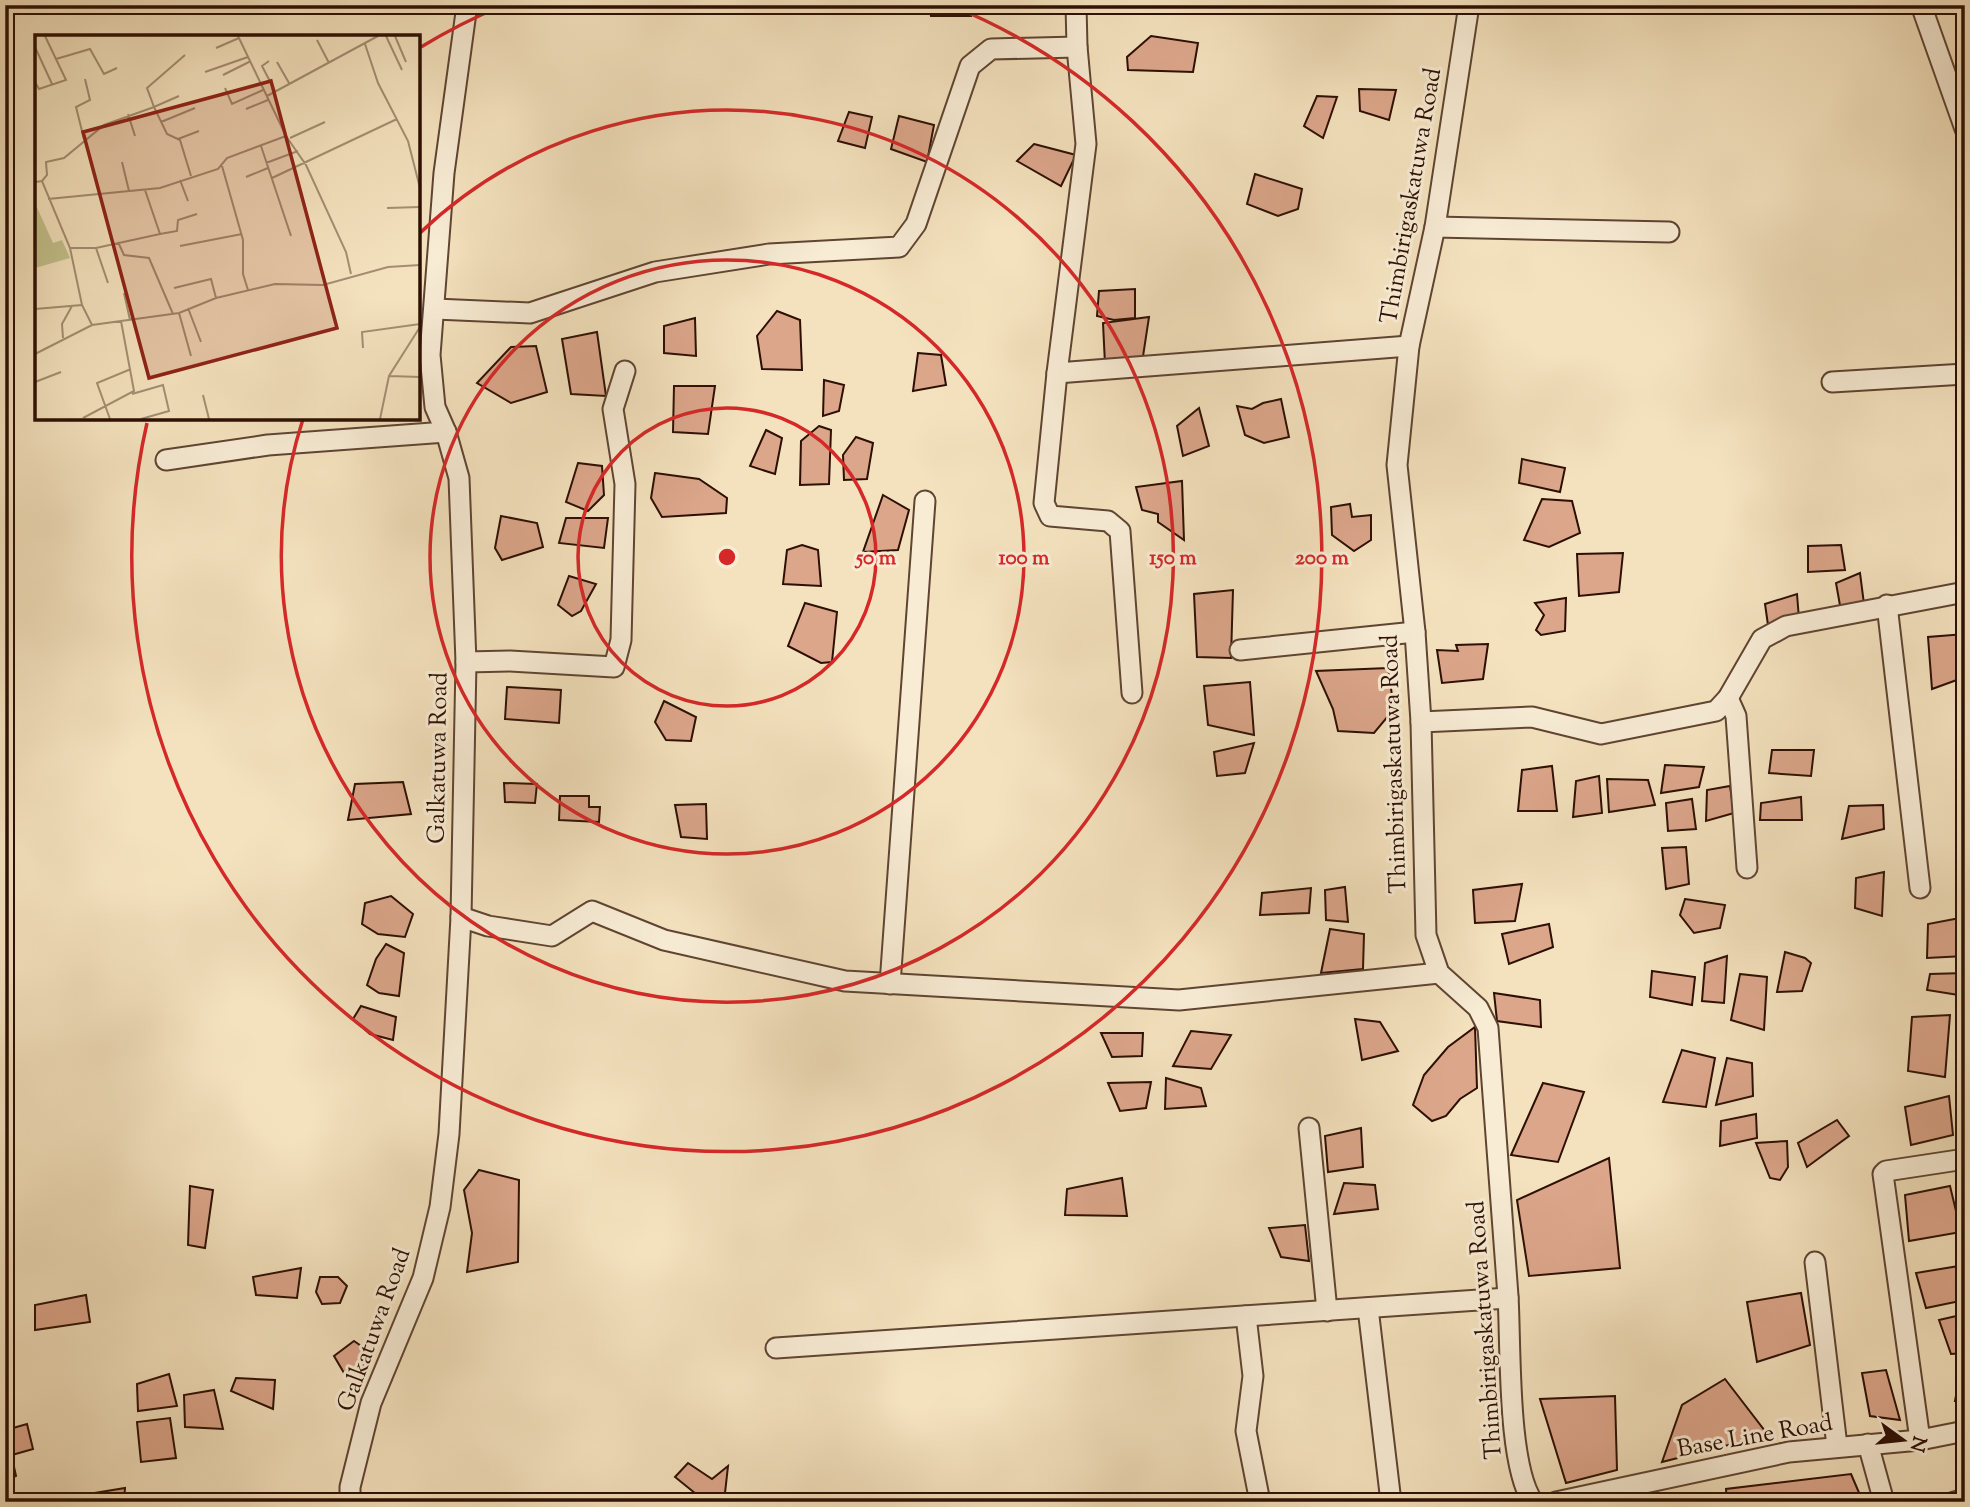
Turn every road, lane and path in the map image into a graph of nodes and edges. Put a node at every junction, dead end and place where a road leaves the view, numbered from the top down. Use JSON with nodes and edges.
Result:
{"nodes":[{"id":1,"x":467,"y":5,"type":"edge"},
{"id":2,"x":1076,"y":5,"type":"edge"},
{"id":3,"x":1469,"y":5,"type":"edge"},
{"id":4,"x":1921,"y":5,"type":"edge"},
{"id":5,"x":1077,"y":47,"type":"junction"},
{"id":6,"x":1965,"y":129,"type":"edge"},
{"id":7,"x":1435,"y":228,"type":"junction"},
{"id":8,"x":1669,"y":232,"type":"dead end"},
{"id":9,"x":435,"y":309,"type":"junction"},
{"id":10,"x":1409,"y":346,"type":"junction"},
{"id":11,"x":424,"y":355,"type":"edge"},
{"id":12,"x":625,"y":371,"type":"dead end"},
{"id":13,"x":1057,"y":373,"type":"junction"},
{"id":14,"x":1965,"y":374,"type":"edge"},
{"id":15,"x":1832,"y":382,"type":"dead end"},
{"id":16,"x":446,"y":432,"type":"junction"},
{"id":17,"x":166,"y":460,"type":"dead end"},
{"id":18,"x":925,"y":501,"type":"dead end"},
{"id":19,"x":1965,"y":592,"type":"edge"},
{"id":20,"x":1887,"y":605,"type":"junction"},
{"id":21,"x":1415,"y":632,"type":"junction"},
{"id":22,"x":1240,"y":650,"type":"dead end"},
{"id":23,"x":466,"y":662,"type":"junction"},
{"id":24,"x":1132,"y":693,"type":"dead end"},
{"id":25,"x":1728,"y":698,"type":"junction"},
{"id":26,"x":1421,"y":722,"type":"junction"},
{"id":27,"x":1747,"y":868,"type":"dead end"},
{"id":28,"x":1920,"y":888,"type":"dead end"},
{"id":29,"x":461,"y":917,"type":"junction"},
{"id":30,"x":1439,"y":972,"type":"junction"},
{"id":31,"x":890,"y":984,"type":"junction"},
{"id":32,"x":1310,"y":1128,"type":"dead end"},
{"id":33,"x":1965,"y":1159,"type":"edge"},
{"id":34,"x":1815,"y":1262,"type":"dead end"},
{"id":35,"x":1508,"y":1298,"type":"junction"},
{"id":36,"x":1368,"y":1308,"type":"junction"},
{"id":37,"x":1328,"y":1311,"type":"junction"},
{"id":38,"x":1246,"y":1316,"type":"junction"},
{"id":39,"x":776,"y":1348,"type":"dead end"},
{"id":40,"x":1965,"y":1431,"type":"edge"},
{"id":41,"x":1920,"y":1440,"type":"junction"},
{"id":42,"x":1868,"y":1444,"type":"junction"},
{"id":43,"x":1837,"y":1446,"type":"junction"},
{"id":44,"x":1965,"y":1499,"type":"edge"},
{"id":45,"x":350,"y":1502,"type":"edge"},
{"id":46,"x":1260,"y":1502,"type":"edge"},
{"id":47,"x":1391,"y":1502,"type":"edge"},
{"id":48,"x":1533,"y":1502,"type":"edge"},
{"id":49,"x":1556,"y":1502,"type":"edge"},
{"id":50,"x":1884,"y":1502,"type":"edge"},
{"id":51,"x":1954,"y":1502,"type":"edge"}],
"edges":[{"from":1,"to":9,"type":"street","name":"Galkatuwa Road"},
{"from":2,"to":5,"type":"street"},
{"from":3,"to":7,"type":"street","name":"Thimbirigaskatuwa Road"},
{"from":4,"to":6,"type":"street"},
{"from":5,"to":9,"type":"street"},
{"from":5,"to":13,"type":"street"},
{"from":7,"to":8,"type":"street"},
{"from":7,"to":10,"type":"street","name":"Thimbirigaskatuwa Road"},
{"from":9,"to":11,"type":"street","name":"Galkatuwa Road"},
{"from":10,"to":13,"type":"street"},
{"from":10,"to":21,"type":"street","name":"Thimbirigaskatuwa Road"},
{"from":11,"to":16,"type":"street","name":"Galkatuwa Road"},
{"from":12,"to":23,"type":"street"},
{"from":13,"to":24,"type":"street"},
{"from":14,"to":15,"type":"street"},
{"from":16,"to":17,"type":"street"},
{"from":16,"to":23,"type":"street","name":"Galkatuwa Road"},
{"from":18,"to":31,"type":"street"},
{"from":19,"to":20,"type":"street"},
{"from":20,"to":25,"type":"street"},
{"from":20,"to":28,"type":"street"},
{"from":21,"to":22,"type":"street"},
{"from":21,"to":26,"type":"street","name":"Thimbirigaskatuwa Road"},
{"from":23,"to":29,"type":"street","name":"Galkatuwa Road"},
{"from":25,"to":26,"type":"street"},
{"from":25,"to":27,"type":"street"},
{"from":26,"to":30,"type":"street","name":"Thimbirigaskatuwa Road"},
{"from":29,"to":31,"type":"street"},
{"from":29,"to":45,"type":"street","name":"Galkatuwa Road"},
{"from":30,"to":31,"type":"street"},
{"from":30,"to":35,"type":"street","name":"Thimbirigaskatuwa Road"},
{"from":32,"to":37,"type":"street"},
{"from":33,"to":41,"type":"street"},
{"from":34,"to":43,"type":"street"},
{"from":35,"to":36,"type":"street"},
{"from":35,"to":48,"type":"street","name":"Thimbirigaskatuwa Road"},
{"from":36,"to":37,"type":"street"},
{"from":36,"to":47,"type":"street"},
{"from":37,"to":38,"type":"street"},
{"from":38,"to":39,"type":"street"},
{"from":38,"to":46,"type":"street"},
{"from":40,"to":41,"type":"street","name":"Base Line Road"},
{"from":41,"to":42,"type":"street","name":"Base Line Road"},
{"from":42,"to":43,"type":"street","name":"Base Line Road"},
{"from":42,"to":50,"type":"street"},
{"from":43,"to":49,"type":"street","name":"Base Line Road"},
{"from":44,"to":51,"type":"street"}]}
